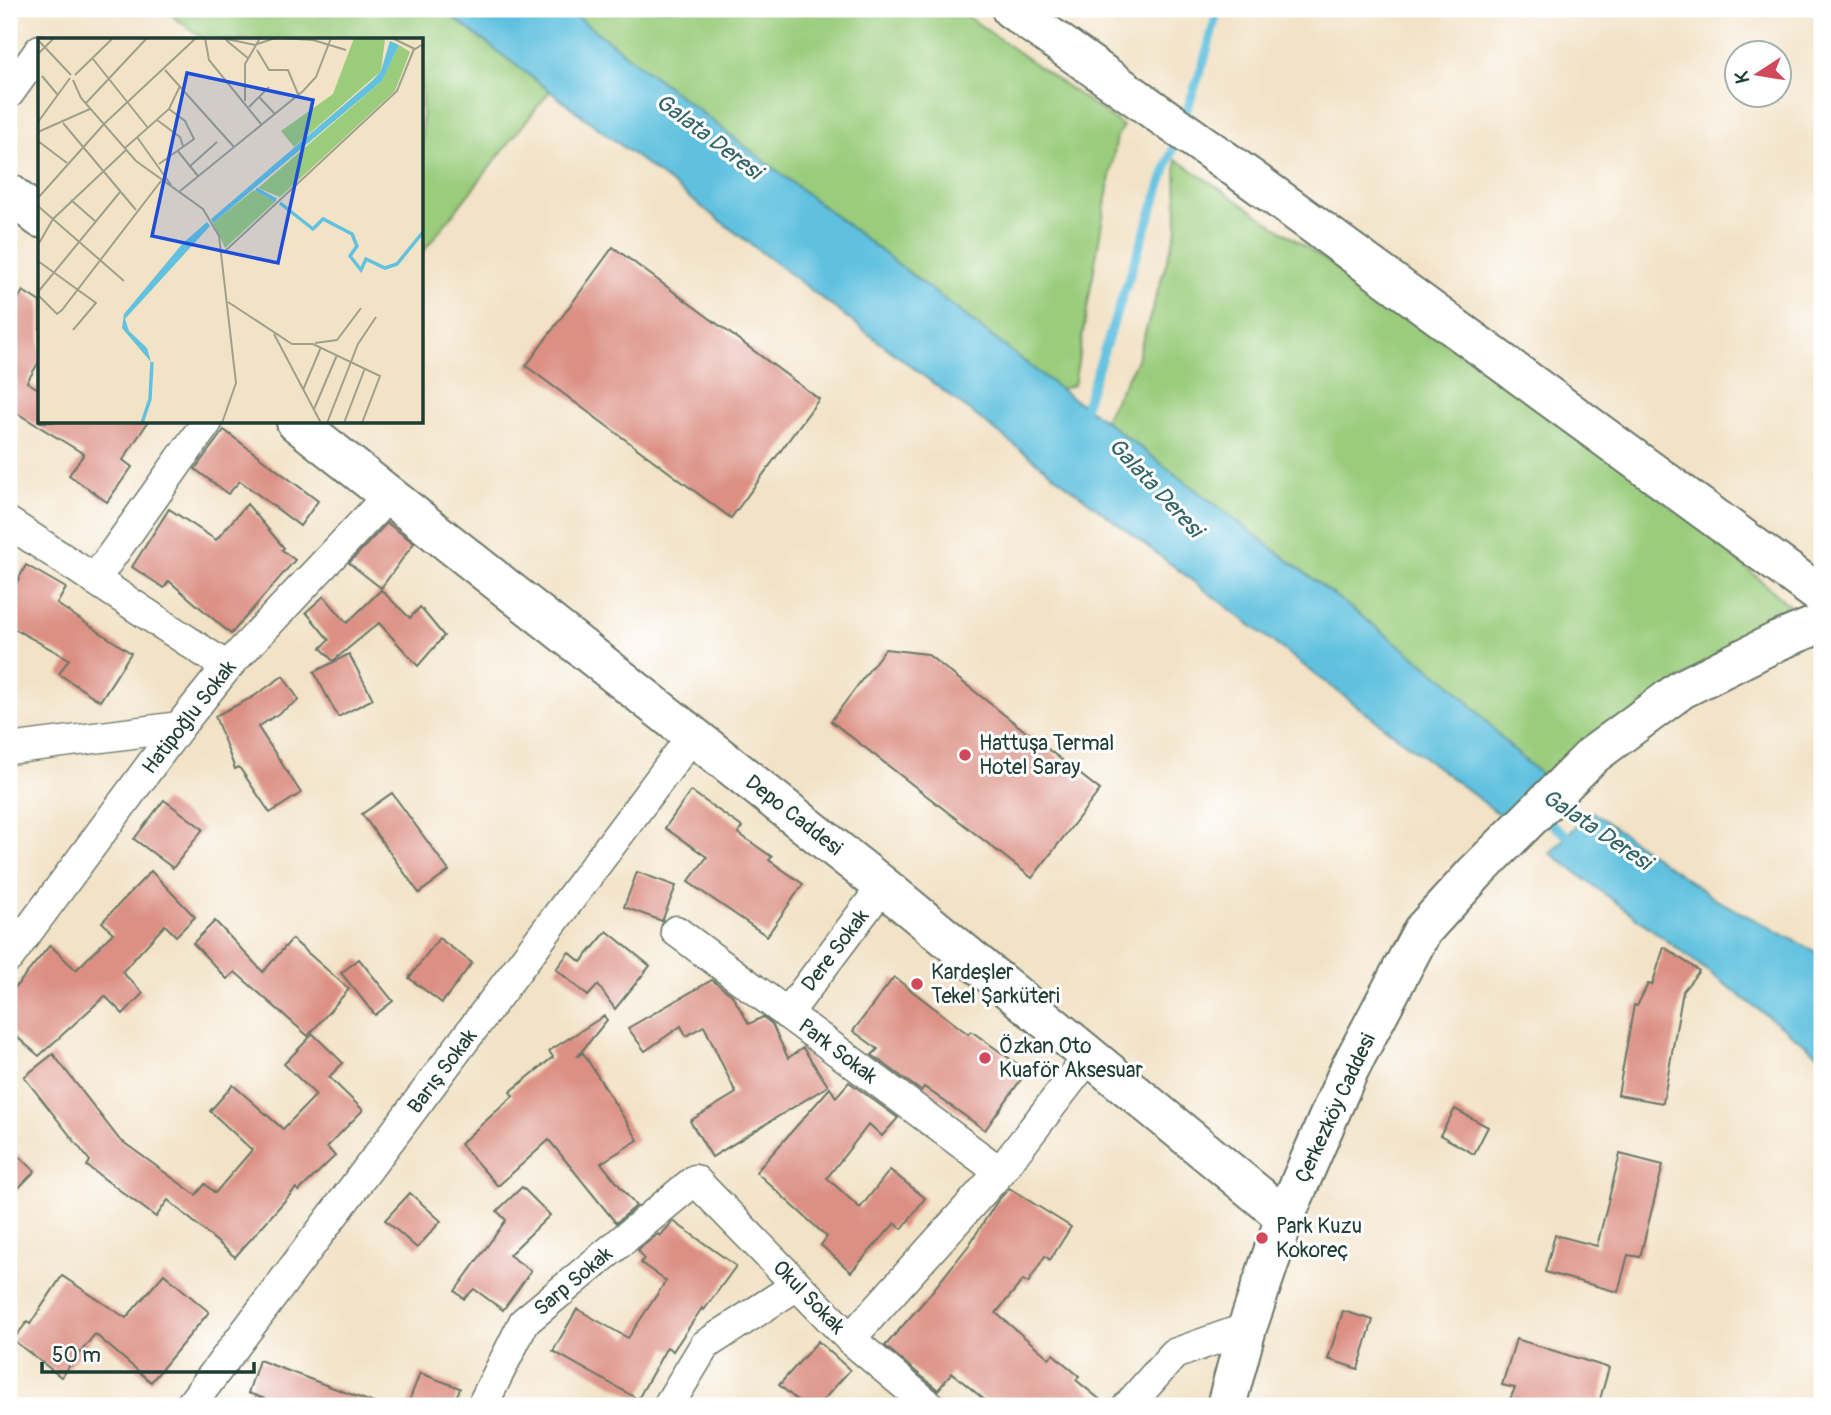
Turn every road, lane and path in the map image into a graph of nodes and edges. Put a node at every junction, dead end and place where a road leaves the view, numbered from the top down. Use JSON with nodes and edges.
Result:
{"nodes":[{"id":1,"x":1010,"y":9,"type":"edge"},
{"id":2,"x":38,"y":53,"type":"edge"},
{"id":3,"x":9,"y":93,"type":"edge"},
{"id":4,"x":9,"y":193,"type":"edge"},
{"id":5,"x":38,"y":216,"type":"edge"},
{"id":6,"x":206,"y":424,"type":"edge"},
{"id":7,"x":299,"y":424,"type":"edge"},
{"id":8,"x":390,"y":494,"type":"junction"},
{"id":9,"x":9,"y":523,"type":"edge"},
{"id":10,"x":95,"y":579,"type":"junction"},
{"id":11,"x":1822,"y":596,"type":"edge"},
{"id":12,"x":1822,"y":623,"type":"edge"},
{"id":13,"x":227,"y":667,"type":"junction"},
{"id":14,"x":178,"y":727,"type":"junction"},
{"id":15,"x":693,"y":735,"type":"junction"},
{"id":16,"x":9,"y":749,"type":"edge"},
{"id":17,"x":883,"y":886,"type":"junction"},
{"id":18,"x":676,"y":931,"type":"dead end"},
{"id":19,"x":9,"y":957,"type":"edge"},
{"id":20,"x":787,"y":1014,"type":"junction"},
{"id":21,"x":1090,"y":1055,"type":"junction"},
{"id":22,"x":1000,"y":1172,"type":"junction"},
{"id":23,"x":695,"y":1181,"type":"joint"},
{"id":24,"x":1286,"y":1217,"type":"junction"},
{"id":25,"x":797,"y":1285,"type":"junction"},
{"id":26,"x":1247,"y":1328,"type":"junction"},
{"id":27,"x":850,"y":1339,"type":"junction"},
{"id":28,"x":190,"y":1406,"type":"edge"},
{"id":29,"x":482,"y":1406,"type":"edge"},
{"id":30,"x":668,"y":1406,"type":"edge"},
{"id":31,"x":930,"y":1406,"type":"edge"},
{"id":32,"x":1128,"y":1406,"type":"edge"},
{"id":33,"x":1226,"y":1406,"type":"edge"}],
"edges":[{"from":1,"to":11,"type":"main road"},
{"from":2,"to":3,"type":"street"},
{"from":4,"to":5,"type":"main road"},
{"from":6,"to":10,"type":"street"},
{"from":7,"to":8,"type":"main road","name":"Depo Caddesi"},
{"from":8,"to":13,"type":"street","name":"Hatipoğlu Sokak"},
{"from":8,"to":15,"type":"main road","name":"Depo Caddesi"},
{"from":9,"to":10,"type":"street"},
{"from":10,"to":13,"type":"street"},
{"from":12,"to":24,"type":"main road","name":"Çerkezköy Caddesi"},
{"from":13,"to":14,"type":"street","name":"Hatipoğlu Sokak"},
{"from":14,"to":16,"type":"street"},
{"from":14,"to":19,"type":"street","name":"Hatipoğlu Sokak"},
{"from":15,"to":17,"type":"main road","name":"Depo Caddesi"},
{"from":15,"to":28,"type":"street","name":"Barış Sokak"},
{"from":17,"to":20,"type":"street","name":"Dere Sokak"},
{"from":17,"to":21,"type":"main road","name":"Depo Caddesi"},
{"from":18,"to":20,"type":"street","name":"Park Sokak"},
{"from":20,"to":22,"type":"street","name":"Park Sokak"},
{"from":21,"to":22,"type":"street"},
{"from":21,"to":24,"type":"main road","name":"Depo Caddesi"},
{"from":22,"to":27,"type":"street"},
{"from":23,"to":25,"type":"street","name":"Okul Sokak"},
{"from":23,"to":29,"type":"street","name":"Sarp Sokak"},
{"from":24,"to":26,"type":"main road","name":"Çerkezköy Caddesi"},
{"from":25,"to":27,"type":"street","name":"Okul Sokak"},
{"from":25,"to":30,"type":"street"},
{"from":26,"to":32,"type":"street"},
{"from":26,"to":33,"type":"main road","name":"Çerkezköy Caddesi"},
{"from":27,"to":31,"type":"street","name":"Okul Sokak"}]}
